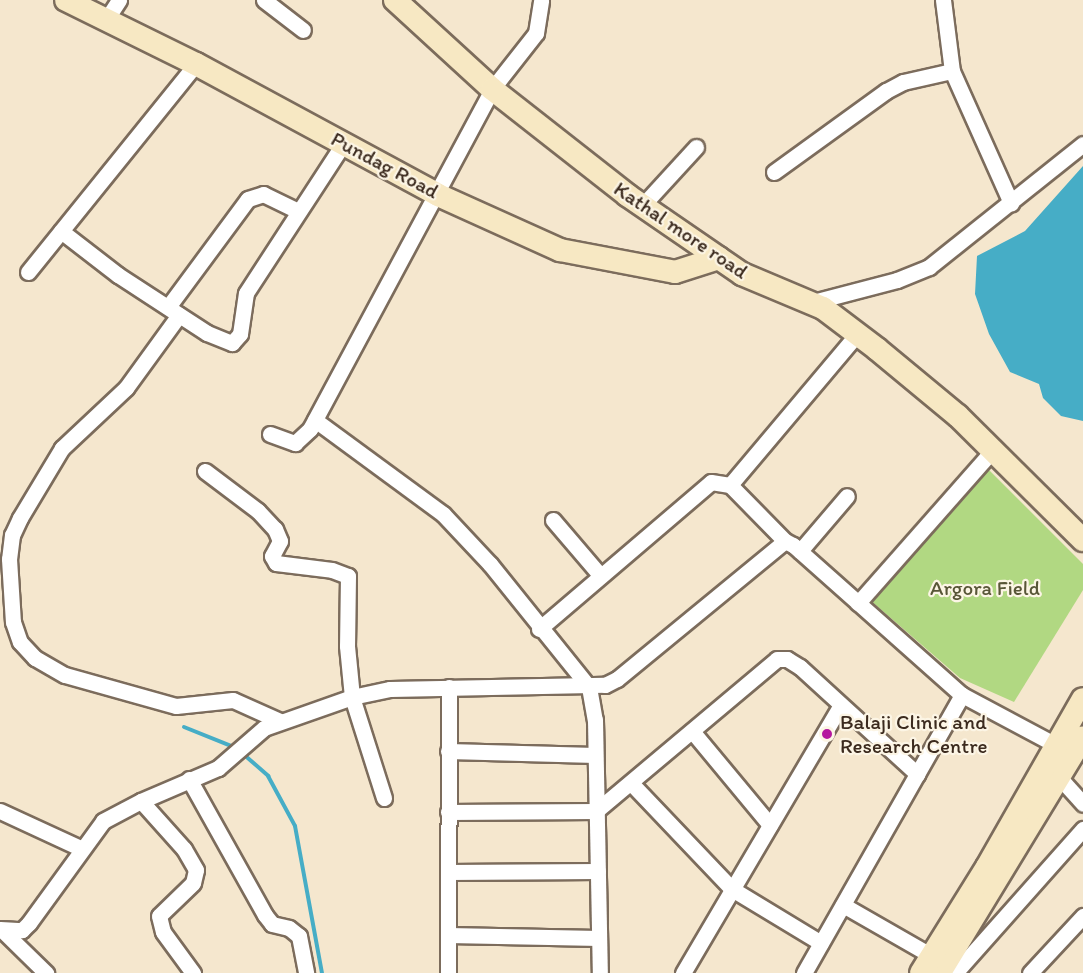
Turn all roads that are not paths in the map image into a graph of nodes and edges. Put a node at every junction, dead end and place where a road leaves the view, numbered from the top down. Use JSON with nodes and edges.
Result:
{"nodes":[{"id":1,"x":66,"y":0,"type":"edge"},
{"id":2,"x":119,"y":0,"type":"edge"},
{"id":3,"x":264,"y":0,"type":"edge"},
{"id":4,"x":394,"y":0,"type":"edge"},
{"id":5,"x":541,"y":0,"type":"edge"},
{"id":6,"x":943,"y":0,"type":"edge"},
{"id":7,"x":106,"y":20,"type":"junction"},
{"id":8,"x":303,"y":30,"type":"dead end"},
{"id":9,"x":196,"y":64,"type":"junction"},
{"id":10,"x":952,"y":71,"type":"junction"},
{"id":11,"x":492,"y":89,"type":"junction"},
{"id":12,"x":343,"y":144,"type":"junction"},
{"id":13,"x":1083,"y":144,"type":"edge"},
{"id":14,"x":696,"y":147,"type":"dead end"},
{"id":15,"x":774,"y":172,"type":"dead end"},
{"id":16,"x":438,"y":195,"type":"junction"},
{"id":17,"x":1011,"y":203,"type":"junction"},
{"id":18,"x":642,"y":206,"type":"junction"},
{"id":19,"x":298,"y":211,"type":"junction"},
{"id":20,"x":61,"y":231,"type":"junction"},
{"id":21,"x":719,"y":258,"type":"junction"},
{"id":22,"x":28,"y":272,"type":"dead end"},
{"id":23,"x":809,"y":303,"type":"junction"},
{"id":24,"x":174,"y":311,"type":"junction"},
{"id":25,"x":857,"y":334,"type":"junction"},
{"id":26,"x":315,"y":420,"type":"junction"},
{"id":27,"x":270,"y":434,"type":"dead end"},
{"id":28,"x":993,"y":450,"type":"junction"},
{"id":29,"x":205,"y":471,"type":"dead end"},
{"id":30,"x":730,"y":485,"type":"junction"},
{"id":31,"x":847,"y":496,"type":"dead end"},
{"id":32,"x":553,"y":520,"type":"dead end"},
{"id":33,"x":1083,"y":540,"type":"edge"},
{"id":34,"x":785,"y":541,"type":"junction"},
{"id":35,"x":800,"y":551,"type":"junction"},
{"id":36,"x":600,"y":575,"type":"junction"},
{"id":37,"x":858,"y":603,"type":"junction"},
{"id":38,"x":539,"y":629,"type":"junction"},
{"id":39,"x":449,"y":687,"type":"junction"},
{"id":40,"x":589,"y":687,"type":"junction"},
{"id":41,"x":962,"y":695,"type":"junction"},
{"id":42,"x":352,"y":697,"type":"junction"},
{"id":43,"x":1083,"y":699,"type":"edge"},
{"id":44,"x":841,"y":705,"type":"junction"},
{"id":45,"x":280,"y":721,"type":"junction"},
{"id":46,"x":692,"y":731,"type":"junction"},
{"id":47,"x":1083,"y":738,"type":"edge"},
{"id":48,"x":1056,"y":745,"type":"junction"},
{"id":49,"x":448,"y":751,"type":"junction"},
{"id":50,"x":595,"y":755,"type":"junction"},
{"id":51,"x":917,"y":774,"type":"junction"},
{"id":52,"x":1059,"y":777,"type":"junction"},
{"id":53,"x":189,"y":779,"type":"junction"},
{"id":54,"x":632,"y":783,"type":"junction"},
{"id":55,"x":384,"y":798,"type":"dead end"},
{"id":56,"x":141,"y":801,"type":"junction"},
{"id":57,"x":1083,"y":804,"type":"edge"},
{"id":58,"x":0,"y":811,"type":"edge"},
{"id":59,"x":596,"y":811,"type":"junction"},
{"id":60,"x":448,"y":812,"type":"junction"},
{"id":61,"x":770,"y":825,"type":"junction"},
{"id":62,"x":1083,"y":829,"type":"edge"},
{"id":63,"x":80,"y":848,"type":"junction"},
{"id":64,"x":598,"y":871,"type":"junction"},
{"id":65,"x":448,"y":872,"type":"junction"},
{"id":66,"x":732,"y":889,"type":"junction"},
{"id":67,"x":843,"y":905,"type":"junction"},
{"id":68,"x":1083,"y":916,"type":"edge"},
{"id":69,"x":1,"y":930,"type":"edge"},
{"id":70,"x":448,"y":935,"type":"junction"},
{"id":71,"x":599,"y":938,"type":"junction"},
{"id":72,"x":821,"y":942,"type":"junction"},
{"id":73,"x":931,"y":967,"type":"edge"},
{"id":74,"x":46,"y":973,"type":"edge"},
{"id":75,"x":193,"y":973,"type":"edge"},
{"id":76,"x":306,"y":973,"type":"edge"},
{"id":77,"x":448,"y":973,"type":"edge"},
{"id":78,"x":600,"y":973,"type":"edge"},
{"id":79,"x":683,"y":973,"type":"edge"},
{"id":80,"x":804,"y":973,"type":"edge"},
{"id":81,"x":955,"y":973,"type":"edge"},
{"id":82,"x":1030,"y":973,"type":"edge"}],
"edges":[{"from":1,"to":7,"type":"main road","name":"Pundag Road"},
{"from":2,"to":7,"type":"street"},
{"from":3,"to":8,"type":"street"},
{"from":4,"to":11,"type":"main road","name":"Kathal more road"},
{"from":5,"to":11,"type":"street"},
{"from":6,"to":10,"type":"street"},
{"from":7,"to":9,"type":"main road","name":"Pundag Road"},
{"from":9,"to":12,"type":"main road","name":"Pundag Road"},
{"from":9,"to":20,"type":"street"},
{"from":10,"to":15,"type":"street"},
{"from":10,"to":17,"type":"street"},
{"from":11,"to":16,"type":"street"},
{"from":11,"to":18,"type":"main road","name":"Kathal more road"},
{"from":12,"to":16,"type":"main road","name":"Pundag Road"},
{"from":12,"to":19,"type":"street"},
{"from":13,"to":17,"type":"street"},
{"from":14,"to":18,"type":"street"},
{"from":16,"to":21,"type":"main road","name":"Pundag Road"},
{"from":16,"to":26,"type":"street"},
{"from":17,"to":23,"type":"street"},
{"from":18,"to":21,"type":"main road","name":"Kathal more road"},
{"from":19,"to":24,"type":"street"},
{"from":19,"to":24,"type":"street"},
{"from":20,"to":22,"type":"street"},
{"from":20,"to":24,"type":"street"},
{"from":21,"to":23,"type":"main road","name":"Kathal more road"},
{"from":23,"to":25,"type":"main road","name":"Kathal more road"},
{"from":24,"to":45,"type":"street"},
{"from":25,"to":28,"type":"main road","name":"Kathal more road"},
{"from":25,"to":30,"type":"street"},
{"from":26,"to":27,"type":"street"},
{"from":26,"to":38,"type":"street"},
{"from":28,"to":33,"type":"main road","name":"Kathal more road"},
{"from":28,"to":37,"type":"street"},
{"from":29,"to":42,"type":"street"},
{"from":30,"to":34,"type":"street"},
{"from":30,"to":36,"type":"street"},
{"from":31,"to":35,"type":"street"},
{"from":32,"to":36,"type":"street"},
{"from":34,"to":35,"type":"street"},
{"from":34,"to":40,"type":"street"},
{"from":35,"to":37,"type":"street"},
{"from":36,"to":38,"type":"street"},
{"from":37,"to":41,"type":"street"},
{"from":38,"to":40,"type":"street"},
{"from":39,"to":40,"type":"street"},
{"from":39,"to":42,"type":"street"},
{"from":39,"to":49,"type":"street"},
{"from":40,"to":50,"type":"street"},
{"from":41,"to":48,"type":"street"},
{"from":41,"to":51,"type":"street"},
{"from":42,"to":45,"type":"street"},
{"from":42,"to":55,"type":"street"},
{"from":43,"to":48,"type":"main road"},
{"from":44,"to":46,"type":"street"},
{"from":44,"to":51,"type":"street"},
{"from":44,"to":61,"type":"street"},
{"from":45,"to":53,"type":"street"},
{"from":46,"to":54,"type":"street"},
{"from":46,"to":61,"type":"street"},
{"from":47,"to":52,"type":"main road"},
{"from":48,"to":73,"type":"main road"},
{"from":49,"to":50,"type":"street"},
{"from":49,"to":60,"type":"street"},
{"from":50,"to":59,"type":"street"},
{"from":51,"to":67,"type":"street"},
{"from":52,"to":57,"type":"street"},
{"from":52,"to":73,"type":"main road"},
{"from":53,"to":56,"type":"street"},
{"from":53,"to":76,"type":"street"},
{"from":54,"to":59,"type":"street"},
{"from":54,"to":66,"type":"street"},
{"from":56,"to":63,"type":"street"},
{"from":56,"to":75,"type":"street"},
{"from":58,"to":63,"type":"street"},
{"from":59,"to":60,"type":"street"},
{"from":59,"to":64,"type":"street"},
{"from":60,"to":65,"type":"street"},
{"from":61,"to":66,"type":"street"},
{"from":62,"to":81,"type":"street"},
{"from":63,"to":69,"type":"street"},
{"from":64,"to":65,"type":"street"},
{"from":64,"to":71,"type":"street"},
{"from":65,"to":70,"type":"street"},
{"from":66,"to":72,"type":"street"},
{"from":66,"to":79,"type":"street"},
{"from":67,"to":72,"type":"street"},
{"from":67,"to":73,"type":"street"},
{"from":68,"to":82,"type":"street"},
{"from":69,"to":74,"type":"street"},
{"from":70,"to":71,"type":"street"},
{"from":70,"to":77,"type":"street"},
{"from":71,"to":78,"type":"street"},
{"from":72,"to":80,"type":"street"}]}
